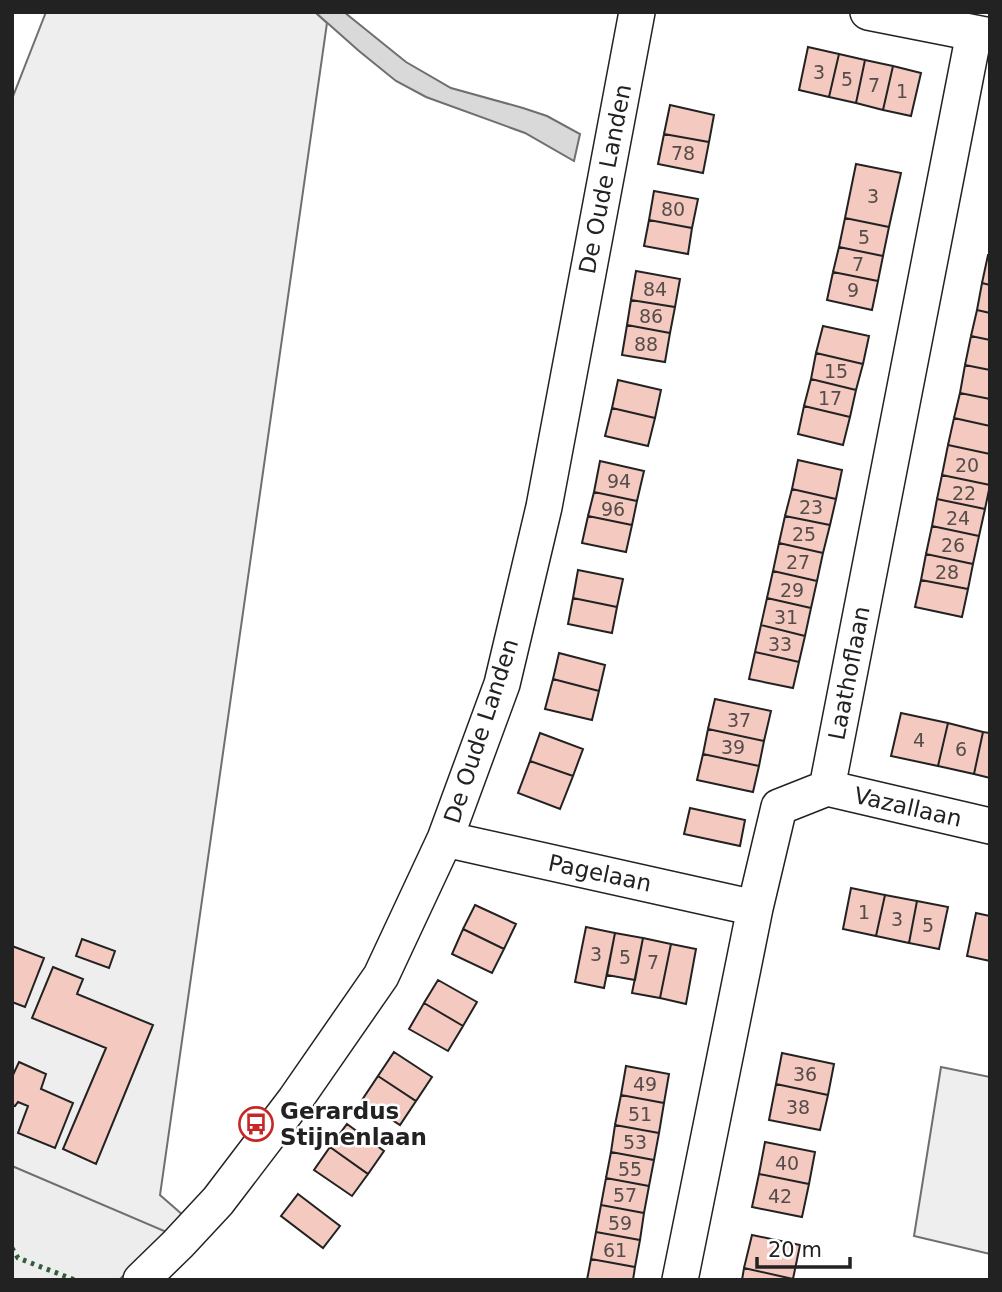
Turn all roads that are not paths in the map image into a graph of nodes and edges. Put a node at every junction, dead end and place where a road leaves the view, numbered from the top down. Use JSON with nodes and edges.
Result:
{"nodes":[{"id":1,"x":636,"y":12,"type":"edge"},
{"id":2,"x":868,"y":12,"type":"edge"},
{"id":3,"x":982,"y":35,"type":"edge"},
{"id":4,"x":827,"y":789,"type":"junction"},
{"id":5,"x":990,"y":826,"type":"edge"},
{"id":6,"x":445,"y":839,"type":"junction"},
{"id":7,"x":755,"y":908,"type":"junction"},
{"id":8,"x":141,"y":1280,"type":"edge"},
{"id":9,"x":680,"y":1280,"type":"edge"}],
"edges":[{"from":1,"to":6,"type":"street","name":"De Oude Landen"},
{"from":2,"to":3,"type":"street"},
{"from":3,"to":4,"type":"street","name":"Laathoflaan"},
{"from":4,"to":5,"type":"street","name":"Vazallaan"},
{"from":4,"to":7,"type":"street"},
{"from":6,"to":7,"type":"street","name":"Pagelaan"},
{"from":6,"to":8,"type":"street","name":"De Oude Landen"},
{"from":7,"to":9,"type":"street"}]}
